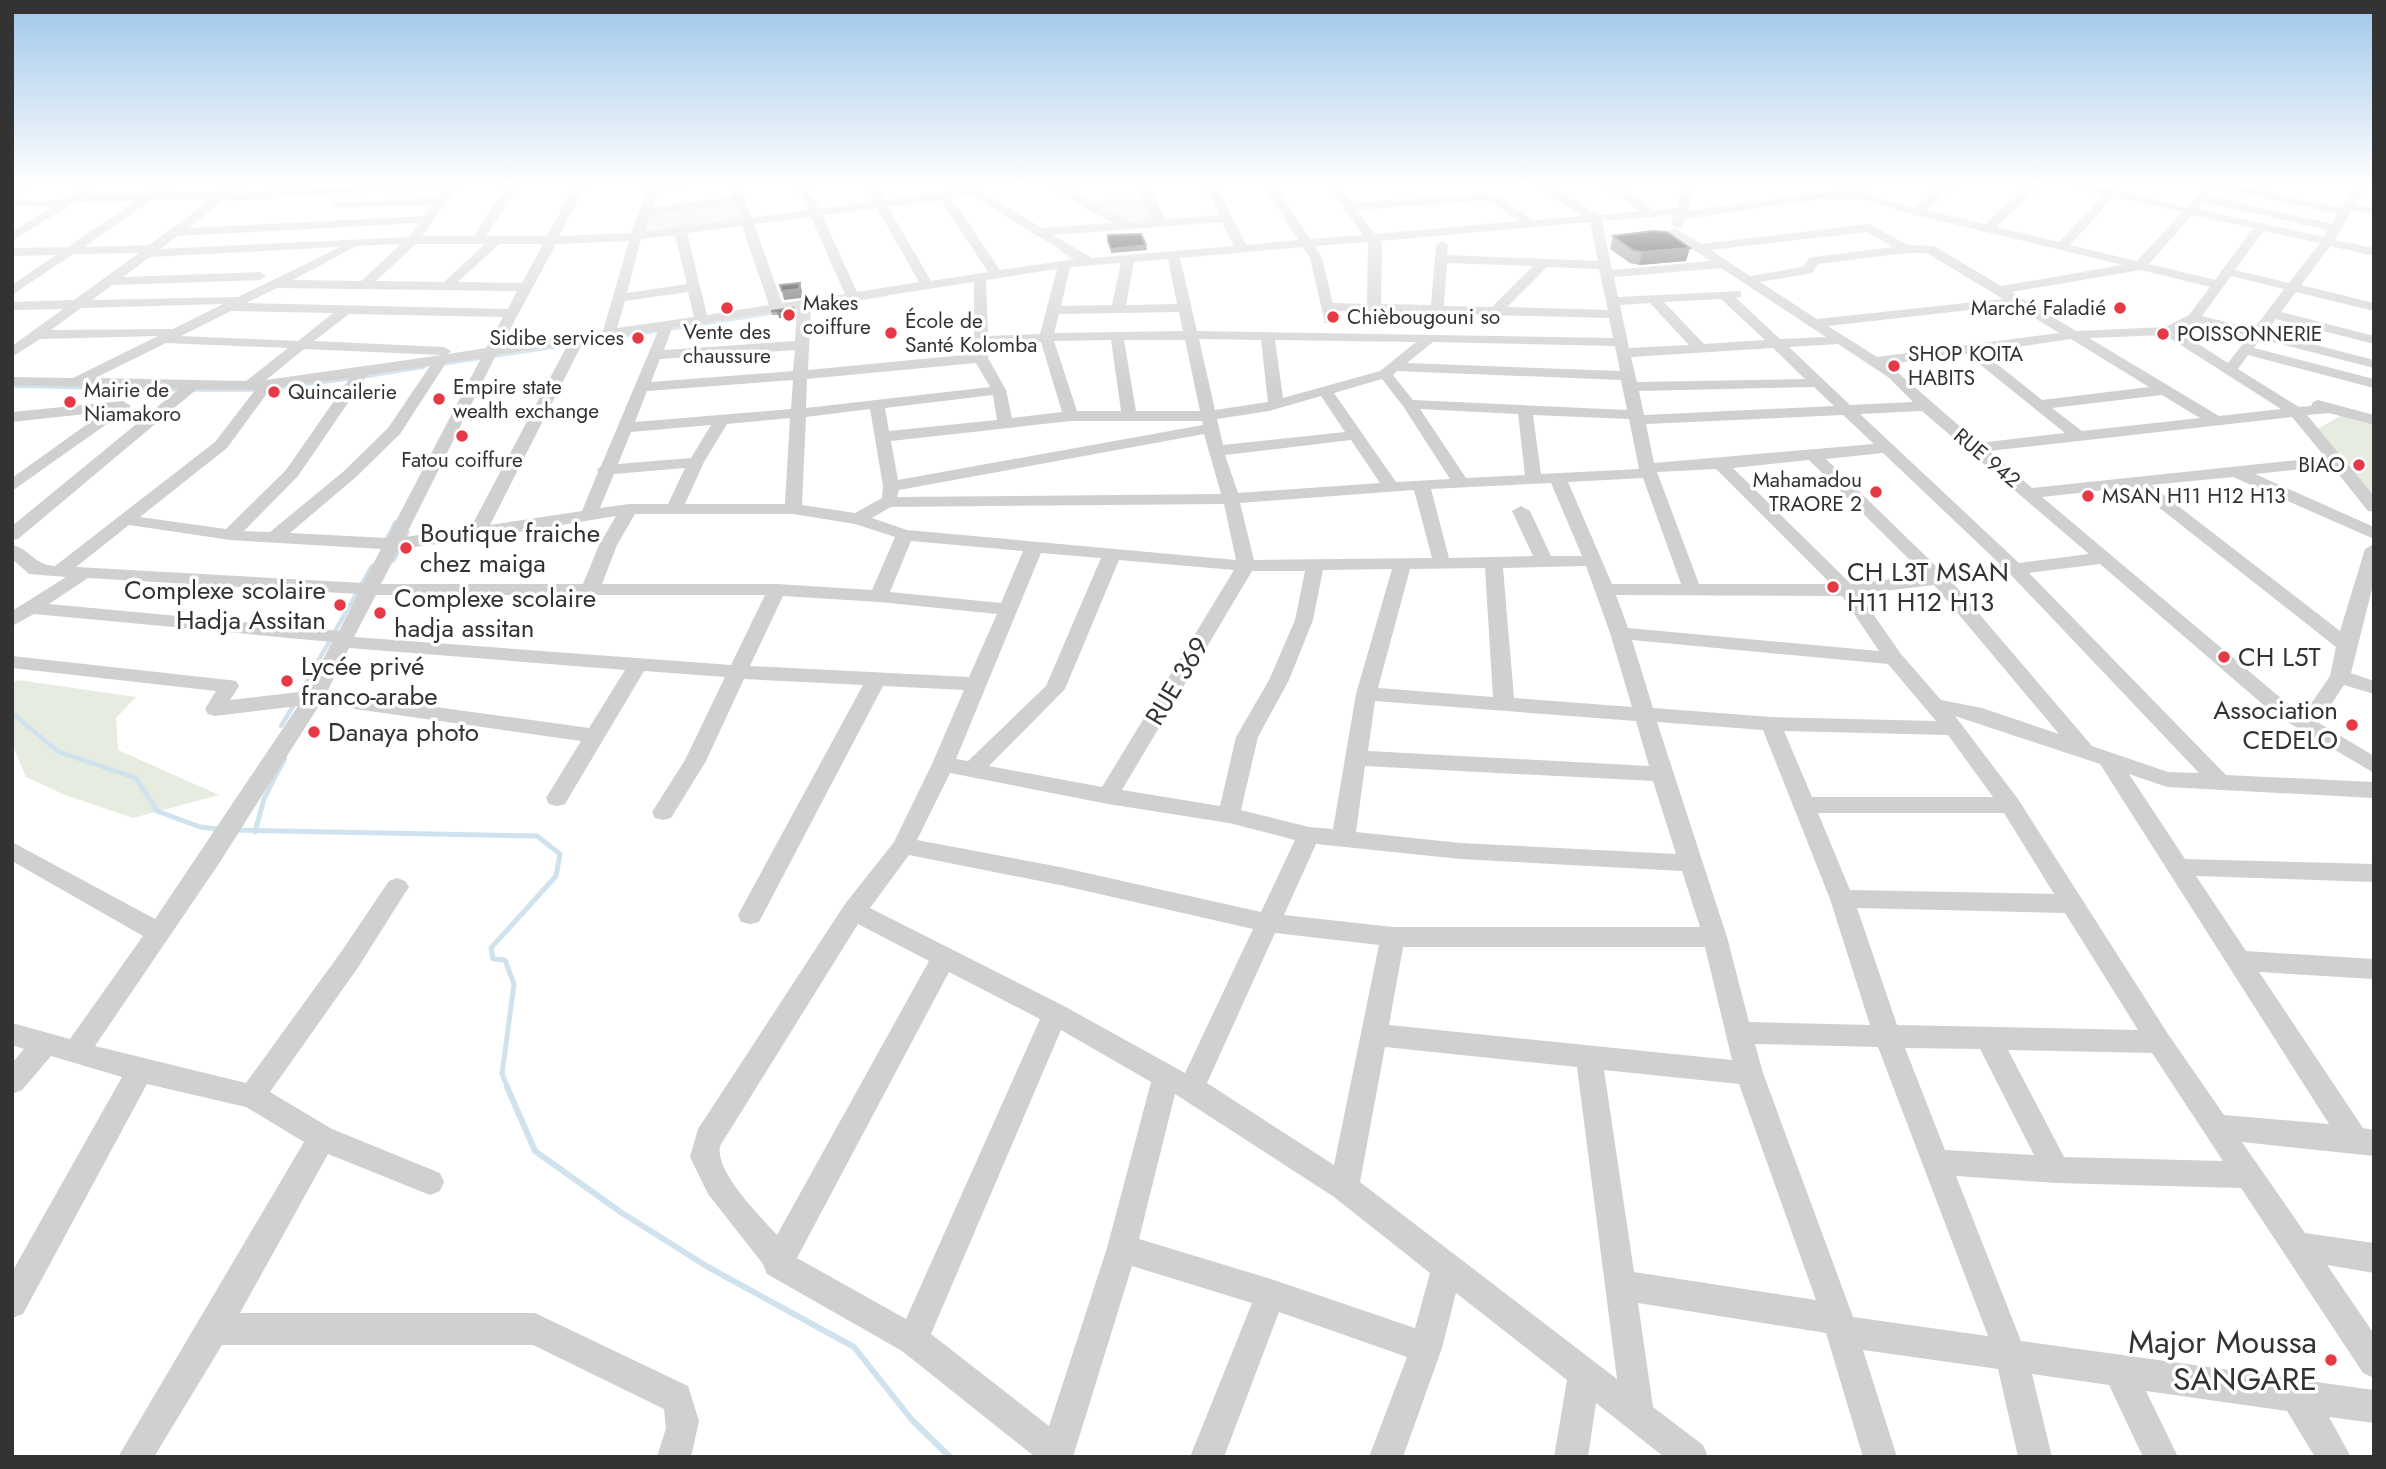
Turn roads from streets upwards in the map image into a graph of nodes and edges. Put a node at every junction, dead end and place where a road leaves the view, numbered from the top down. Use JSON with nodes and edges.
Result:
{"nodes":[{"id":1,"x":1173,"y":253,"type":"edge"},
{"id":2,"x":66,"y":254,"type":"edge"},
{"id":3,"x":147,"y":254,"type":"edge"},
{"id":4,"x":182,"y":254,"type":"edge"},
{"id":5,"x":310,"y":254,"type":"edge"},
{"id":6,"x":337,"y":254,"type":"edge"},
{"id":7,"x":399,"y":254,"type":"edge"},
{"id":8,"x":482,"y":254,"type":"edge"},
{"id":9,"x":546,"y":254,"type":"edge"},
{"id":10,"x":631,"y":254,"type":"edge"},
{"id":11,"x":686,"y":254,"type":"edge"},
{"id":12,"x":758,"y":254,"type":"edge"},
{"id":13,"x":833,"y":254,"type":"edge"},
{"id":14,"x":909,"y":254,"type":"edge"},
{"id":15,"x":982,"y":254,"type":"edge"},
{"id":16,"x":1075,"y":254,"type":"edge"},
{"id":17,"x":1167,"y":254,"type":"edge"},
{"id":18,"x":1313,"y":254,"type":"edge"},
{"id":19,"x":1376,"y":254,"type":"edge"},
{"id":20,"x":1442,"y":254,"type":"edge"},
{"id":21,"x":1606,"y":254,"type":"edge"},
{"id":22,"x":1707,"y":254,"type":"edge"},
{"id":23,"x":1871,"y":254,"type":"edge"},
{"id":24,"x":1937,"y":254,"type":"edge"},
{"id":25,"x":2088,"y":254,"type":"edge"},
{"id":26,"x":2151,"y":254,"type":"edge"},
{"id":27,"x":2242,"y":254,"type":"edge"},
{"id":28,"x":2318,"y":254,"type":"edge"},
{"id":29,"x":1129,"y":257,"type":"junction"},
{"id":30,"x":1441,"y":259,"type":"junction"},
{"id":31,"x":275,"y":261,"type":"junction"},
{"id":32,"x":1088,"y":261,"type":"junction"},
{"id":33,"x":1543,"y":262,"type":"junction"},
{"id":34,"x":1065,"y":264,"type":"junction"},
{"id":35,"x":1723,"y":264,"type":"junction"},
{"id":36,"x":2140,"y":266,"type":"junction"},
{"id":37,"x":1606,"y":270,"type":"junction"},
{"id":38,"x":2230,"y":272,"type":"junction"},
{"id":39,"x":996,"y":274,"type":"junction"},
{"id":40,"x":980,"y":277,"type":"junction"},
{"id":41,"x":1747,"y":280,"type":"junction"},
{"id":42,"x":109,"y":281,"type":"junction"},
{"id":43,"x":275,"y":284,"type":"junction"},
{"id":44,"x":365,"y":285,"type":"junction"},
{"id":45,"x":927,"y":285,"type":"junction"},
{"id":46,"x":2220,"y":285,"type":"junction"},
{"id":47,"x":447,"y":286,"type":"junction"},
{"id":48,"x":527,"y":287,"type":"junction"},
{"id":49,"x":694,"y":287,"type":"junction"},
{"id":50,"x":2292,"y":287,"type":"junction"},
{"id":51,"x":2000,"y":290,"type":"junction"},
{"id":52,"x":12,"y":291,"type":"edge"},
{"id":53,"x":1765,"y":291,"type":"junction"},
{"id":54,"x":1725,"y":295,"type":"junction"},
{"id":55,"x":853,"y":297,"type":"junction"},
{"id":56,"x":618,"y":298,"type":"junction"},
{"id":57,"x":1654,"y":299,"type":"junction"},
{"id":58,"x":2019,"y":301,"type":"junction"},
{"id":59,"x":232,"y":303,"type":"junction"},
{"id":60,"x":78,"y":304,"type":"junction"},
{"id":61,"x":804,"y":305,"type":"junction"},
{"id":62,"x":12,"y":306,"type":"edge"},
{"id":63,"x":1327,"y":306,"type":"junction"},
{"id":64,"x":2374,"y":307,"type":"edge"},
{"id":65,"x":1184,"y":308,"type":"junction"},
{"id":66,"x":1374,"y":308,"type":"junction"},
{"id":67,"x":1614,"y":308,"type":"junction"},
{"id":68,"x":777,"y":309,"type":"junction"},
{"id":69,"x":1053,"y":310,"type":"junction"},
{"id":70,"x":1118,"y":310,"type":"junction"},
{"id":71,"x":1437,"y":310,"type":"junction"},
{"id":72,"x":344,"y":311,"type":"junction"},
{"id":73,"x":1496,"y":311,"type":"junction"},
{"id":74,"x":513,"y":313,"type":"junction"},
{"id":75,"x":2272,"y":314,"type":"junction"},
{"id":76,"x":2374,"y":316,"type":"edge"},
{"id":77,"x":2194,"y":318,"type":"junction"},
{"id":78,"x":702,"y":321,"type":"junction"},
{"id":79,"x":1814,"y":323,"type":"junction"},
{"id":80,"x":666,"y":327,"type":"junction"},
{"id":81,"x":178,"y":331,"type":"junction"},
{"id":82,"x":2168,"y":331,"type":"junction"},
{"id":83,"x":2257,"y":334,"type":"junction"},
{"id":84,"x":36,"y":335,"type":"junction"},
{"id":85,"x":2073,"y":335,"type":"junction"},
{"id":86,"x":608,"y":336,"type":"junction"},
{"id":87,"x":1190,"y":336,"type":"junction"},
{"id":88,"x":1268,"y":336,"type":"junction"},
{"id":89,"x":1333,"y":336,"type":"junction"},
{"id":90,"x":1046,"y":337,"type":"junction"},
{"id":91,"x":1117,"y":337,"type":"junction"},
{"id":92,"x":1430,"y":338,"type":"junction"},
{"id":93,"x":2368,"y":338,"type":"edge"},
{"id":94,"x":163,"y":339,"type":"junction"},
{"id":95,"x":981,"y":340,"type":"junction"},
{"id":96,"x":1840,"y":340,"type":"junction"},
{"id":97,"x":577,"y":341,"type":"junction"},
{"id":98,"x":301,"y":344,"type":"junction"},
{"id":99,"x":1777,"y":344,"type":"junction"},
{"id":100,"x":802,"y":345,"type":"junction"},
{"id":101,"x":1622,"y":347,"type":"junction"},
{"id":102,"x":1700,"y":348,"type":"junction"},
{"id":103,"x":1970,"y":349,"type":"junction"},
{"id":104,"x":2244,"y":351,"type":"junction"},
{"id":105,"x":12,"y":354,"type":"edge"},
{"id":106,"x":483,"y":355,"type":"junction"},
{"id":107,"x":654,"y":355,"type":"junction"},
{"id":108,"x":981,"y":358,"type":"junction"},
{"id":109,"x":440,"y":362,"type":"junction"},
{"id":110,"x":1874,"y":362,"type":"junction"},
{"id":111,"x":2374,"y":363,"type":"edge"},
{"id":112,"x":1390,"y":370,"type":"junction"},
{"id":113,"x":2230,"y":370,"type":"junction"},
{"id":114,"x":361,"y":373,"type":"junction"},
{"id":115,"x":801,"y":376,"type":"junction"},
{"id":116,"x":12,"y":381,"type":"edge"},
{"id":117,"x":75,"y":382,"type":"junction"},
{"id":118,"x":1629,"y":382,"type":"junction"},
{"id":119,"x":1818,"y":383,"type":"junction"},
{"id":120,"x":155,"y":384,"type":"junction"},
{"id":121,"x":194,"y":384,"type":"junction"},
{"id":122,"x":266,"y":384,"type":"junction"},
{"id":123,"x":2374,"y":384,"type":"edge"},
{"id":124,"x":249,"y":386,"type":"junction"},
{"id":125,"x":642,"y":387,"type":"junction"},
{"id":126,"x":2260,"y":389,"type":"junction"},
{"id":127,"x":999,"y":390,"type":"junction"},
{"id":128,"x":2163,"y":390,"type":"junction"},
{"id":129,"x":1326,"y":392,"type":"junction"},
{"id":130,"x":877,"y":404,"type":"junction"},
{"id":131,"x":1276,"y":404,"type":"junction"},
{"id":132,"x":1409,"y":404,"type":"junction"},
{"id":133,"x":2039,"y":405,"type":"junction"},
{"id":134,"x":123,"y":406,"type":"junction"},
{"id":135,"x":1926,"y":406,"type":"junction"},
{"id":136,"x":2331,"y":408,"type":"junction"},
{"id":137,"x":1525,"y":410,"type":"junction"},
{"id":138,"x":1847,"y":411,"type":"junction"},
{"id":139,"x":2297,"y":412,"type":"junction"},
{"id":140,"x":799,"y":413,"type":"junction"},
{"id":141,"x":1070,"y":416,"type":"junction"},
{"id":142,"x":1129,"y":416,"type":"junction"},
{"id":143,"x":1636,"y":417,"type":"junction"},
{"id":144,"x":15,"y":418,"type":"edge"},
{"id":145,"x":722,"y":420,"type":"junction"},
{"id":146,"x":2374,"y":420,"type":"edge"},
{"id":147,"x":2216,"y":421,"type":"junction"},
{"id":148,"x":1005,"y":422,"type":"junction"},
{"id":149,"x":1210,"y":422,"type":"junction"},
{"id":150,"x":624,"y":428,"type":"junction"},
{"id":151,"x":1356,"y":435,"type":"junction"},
{"id":152,"x":2078,"y":436,"type":"junction"},
{"id":153,"x":883,"y":437,"type":"junction"},
{"id":154,"x":1887,"y":448,"type":"junction"},
{"id":155,"x":1975,"y":448,"type":"junction"},
{"id":156,"x":1216,"y":451,"type":"junction"},
{"id":157,"x":1813,"y":455,"type":"junction"},
{"id":158,"x":2337,"y":461,"type":"junction"},
{"id":159,"x":696,"y":462,"type":"junction"},
{"id":160,"x":1720,"y":464,"type":"junction"},
{"id":161,"x":606,"y":470,"type":"junction"},
{"id":162,"x":1648,"y":471,"type":"junction"},
{"id":163,"x":2236,"y":472,"type":"junction"},
{"id":164,"x":1558,"y":479,"type":"junction"},
{"id":165,"x":1534,"y":480,"type":"junction"},
{"id":166,"x":2138,"y":482,"type":"junction"},
{"id":167,"x":1461,"y":483,"type":"junction"},
{"id":168,"x":1421,"y":485,"type":"junction"},
{"id":169,"x":12,"y":486,"type":"edge"},
{"id":170,"x":1391,"y":487,"type":"junction"},
{"id":171,"x":2028,"y":493,"type":"junction"},
{"id":172,"x":889,"y":494,"type":"junction"},
{"id":173,"x":1231,"y":499,"type":"junction"},
{"id":174,"x":2374,"y":507,"type":"edge"},
{"id":175,"x":629,"y":509,"type":"junction"},
{"id":176,"x":674,"y":509,"type":"junction"},
{"id":177,"x":793,"y":509,"type":"junction"},
{"id":178,"x":1521,"y":511,"type":"dead end"},
{"id":179,"x":589,"y":515,"type":"junction"},
{"id":180,"x":858,"y":519,"type":"junction"},
{"id":181,"x":128,"y":520,"type":"junction"},
{"id":182,"x":476,"y":534,"type":"junction"},
{"id":183,"x":2374,"y":534,"type":"edge"},
{"id":184,"x":12,"y":535,"type":"edge"},
{"id":185,"x":230,"y":535,"type":"junction"},
{"id":186,"x":905,"y":536,"type":"junction"},
{"id":187,"x":273,"y":538,"type":"junction"},
{"id":188,"x":395,"y":544,"type":"junction"},
{"id":189,"x":1034,"y":547,"type":"junction"},
{"id":190,"x":2374,"y":549,"type":"edge"},
{"id":191,"x":12,"y":550,"type":"edge"},
{"id":192,"x":1112,"y":554,"type":"junction"},
{"id":193,"x":2104,"y":558,"type":"junction"},
{"id":194,"x":1593,"y":561,"type":"junction"},
{"id":195,"x":1545,"y":562,"type":"junction"},
{"id":196,"x":1494,"y":563,"type":"junction"},
{"id":197,"x":1402,"y":564,"type":"junction"},
{"id":198,"x":1442,"y":564,"type":"junction"},
{"id":199,"x":1315,"y":565,"type":"junction"},
{"id":200,"x":1246,"y":566,"type":"junction"},
{"id":201,"x":2015,"y":569,"type":"junction"},
{"id":202,"x":59,"y":571,"type":"junction"},
{"id":203,"x":86,"y":572,"type":"junction"},
{"id":204,"x":1938,"y":578,"type":"junction"},
{"id":205,"x":370,"y":589,"type":"junction"},
{"id":206,"x":1605,"y":589,"type":"junction"},
{"id":207,"x":1692,"y":589,"type":"junction"},
{"id":208,"x":590,"y":590,"type":"junction"},
{"id":209,"x":777,"y":590,"type":"junction"},
{"id":210,"x":1847,"y":590,"type":"junction"},
{"id":211,"x":879,"y":596,"type":"junction"},
{"id":212,"x":32,"y":608,"type":"junction"},
{"id":213,"x":1007,"y":609,"type":"junction"},
{"id":214,"x":12,"y":620,"type":"edge"},
{"id":215,"x":1620,"y":633,"type":"junction"},
{"id":216,"x":343,"y":640,"type":"junction"},
{"id":217,"x":2346,"y":645,"type":"junction"},
{"id":218,"x":1895,"y":658,"type":"junction"},
{"id":219,"x":12,"y":662,"type":"edge"},
{"id":220,"x":638,"y":665,"type":"junction"},
{"id":221,"x":738,"y":672,"type":"junction"},
{"id":222,"x":2340,"y":676,"type":"junction"},
{"id":223,"x":876,"y":680,"type":"junction"},
{"id":224,"x":975,"y":684,"type":"junction"},
{"id":225,"x":2374,"y":688,"type":"edge"},
{"id":226,"x":1366,"y":694,"type":"junction"},
{"id":227,"x":314,"y":697,"type":"junction"},
{"id":228,"x":1934,"y":705,"type":"junction"},
{"id":229,"x":1504,"y":706,"type":"junction"},
{"id":230,"x":1643,"y":714,"type":"junction"},
{"id":231,"x":1771,"y":724,"type":"junction"},
{"id":232,"x":2306,"y":725,"type":"junction"},
{"id":233,"x":1954,"y":728,"type":"junction"},
{"id":234,"x":593,"y":736,"type":"junction"},
{"id":235,"x":2098,"y":757,"type":"junction"},
{"id":236,"x":1354,"y":758,"type":"junction"},
{"id":237,"x":943,"y":764,"type":"junction"},
{"id":238,"x":2374,"y":766,"type":"edge"},
{"id":239,"x":973,"y":769,"type":"junction"},
{"id":240,"x":1662,"y":774,"type":"junction"},
{"id":241,"x":2220,"y":782,"type":"junction"},
{"id":242,"x":2374,"y":790,"type":"edge"},
{"id":243,"x":1108,"y":796,"type":"junction"},
{"id":244,"x":557,"y":798,"type":"dead end"},
{"id":245,"x":1806,"y":805,"type":"junction"},
{"id":246,"x":2010,"y":805,"type":"junction"},
{"id":247,"x":663,"y":812,"type":"dead end"},
{"id":248,"x":1228,"y":815,"type":"junction"},
{"id":249,"x":1309,"y":835,"type":"junction"},
{"id":250,"x":1343,"y":839,"type":"junction"},
{"id":251,"x":904,"y":846,"type":"junction"},
{"id":252,"x":12,"y":850,"type":"edge"},
{"id":253,"x":1689,"y":863,"type":"junction"},
{"id":254,"x":2176,"y":867,"type":"junction"},
{"id":255,"x":2374,"y":873,"type":"edge"},
{"id":256,"x":397,"y":887,"type":"dead end"},
{"id":257,"x":1842,"y":899,"type":"junction"},
{"id":258,"x":2070,"y":904,"type":"junction"},
{"id":259,"x":854,"y":911,"type":"junction"},
{"id":260,"x":750,"y":915,"type":"dead end"},
{"id":261,"x":1268,"y":923,"type":"junction"},
{"id":262,"x":159,"y":933,"type":"junction"},
{"id":263,"x":1393,"y":937,"type":"junction"},
{"id":264,"x":1715,"y":937,"type":"junction"},
{"id":265,"x":944,"y":958,"type":"junction"},
{"id":266,"x":2236,"y":960,"type":"junction"},
{"id":267,"x":2374,"y":969,"type":"edge"},
{"id":268,"x":1055,"y":1014,"type":"junction"},
{"id":269,"x":1739,"y":1033,"type":"junction"},
{"id":270,"x":12,"y":1034,"type":"edge"},
{"id":271,"x":1374,"y":1035,"type":"junction"},
{"id":272,"x":1888,"y":1036,"type":"junction"},
{"id":273,"x":1988,"y":1038,"type":"junction"},
{"id":274,"x":2159,"y":1042,"type":"junction"},
{"id":275,"x":45,"y":1044,"type":"junction"},
{"id":276,"x":76,"y":1052,"type":"junction"},
{"id":277,"x":1588,"y":1057,"type":"junction"},
{"id":278,"x":140,"y":1071,"type":"junction"},
{"id":279,"x":1749,"y":1073,"type":"junction"},
{"id":280,"x":12,"y":1082,"type":"edge"},
{"id":281,"x":1179,"y":1082,"type":"junction"},
{"id":282,"x":252,"y":1096,"type":"junction"},
{"id":283,"x":2216,"y":1127,"type":"junction"},
{"id":284,"x":322,"y":1138,"type":"junction"},
{"id":285,"x":2364,"y":1141,"type":"edge"},
{"id":286,"x":1937,"y":1162,"type":"junction"},
{"id":287,"x":2056,"y":1170,"type":"junction"},
{"id":288,"x":2249,"y":1175,"type":"junction"},
{"id":289,"x":430,"y":1182,"type":"dead end"},
{"id":290,"x":1344,"y":1187,"type":"junction"},
{"id":291,"x":2296,"y":1246,"type":"junction"},
{"id":292,"x":1122,"y":1248,"type":"junction"},
{"id":293,"x":2374,"y":1258,"type":"edge"},
{"id":294,"x":778,"y":1265,"type":"junction"},
{"id":295,"x":1447,"y":1267,"type":"junction"},
{"id":296,"x":1622,"y":1285,"type":"junction"},
{"id":297,"x":1271,"y":1294,"type":"junction"},
{"id":298,"x":12,"y":1303,"type":"edge"},
{"id":299,"x":1840,"y":1325,"type":"junction"},
{"id":300,"x":214,"y":1329,"type":"junction"},
{"id":301,"x":913,"y":1340,"type":"junction"},
{"id":302,"x":1426,"y":1348,"type":"junction"},
{"id":303,"x":2011,"y":1355,"type":"junction"},
{"id":304,"x":2374,"y":1362,"type":"edge"},
{"id":305,"x":2119,"y":1371,"type":"junction"},
{"id":306,"x":1584,"y":1374,"type":"junction"},
{"id":307,"x":2297,"y":1396,"type":"junction"},
{"id":308,"x":2374,"y":1407,"type":"edge"},
{"id":309,"x":1638,"y":1415,"type":"junction"},
{"id":310,"x":1057,"y":1455,"type":"edge"},
{"id":311,"x":135,"y":1457,"type":"edge"},
{"id":312,"x":674,"y":1457,"type":"edge"},
{"id":313,"x":1207,"y":1457,"type":"edge"},
{"id":314,"x":1386,"y":1457,"type":"edge"},
{"id":315,"x":1571,"y":1457,"type":"edge"},
{"id":316,"x":1692,"y":1457,"type":"edge"},
{"id":317,"x":1880,"y":1457,"type":"edge"},
{"id":318,"x":2035,"y":1457,"type":"edge"},
{"id":319,"x":2161,"y":1457,"type":"edge"},
{"id":320,"x":2334,"y":1457,"type":"edge"}],
"edges":[{"from":1,"to":65,"type":"street"},
{"from":2,"to":52,"type":"street"},
{"from":3,"to":42,"type":"street"},
{"from":4,"to":31,"type":"street"},
{"from":5,"to":31,"type":"street"},
{"from":6,"to":43,"type":"street"},
{"from":7,"to":44,"type":"street"},
{"from":8,"to":47,"type":"street"},
{"from":9,"to":48,"type":"street"},
{"from":10,"to":56,"type":"street"},
{"from":11,"to":49,"type":"street"},
{"from":12,"to":68,"type":"street"},
{"from":13,"to":55,"type":"street"},
{"from":14,"to":45,"type":"street"},
{"from":15,"to":39,"type":"street"},
{"from":16,"to":32,"type":"street"},
{"from":17,"to":29,"type":"street"},
{"from":18,"to":63,"type":"street"},
{"from":19,"to":66,"type":"street"},
{"from":20,"to":30,"type":"street"},
{"from":21,"to":37,"type":"street"},
{"from":22,"to":35,"type":"street","name":"RUE 942"},
{"from":23,"to":41,"type":"street"},
{"from":24,"to":51,"type":"street"},
{"from":25,"to":36,"type":"street"},
{"from":26,"to":36,"type":"street"},
{"from":27,"to":38,"type":"street"},
{"from":28,"to":50,"type":"street"},
{"from":29,"to":32,"type":"street"},
{"from":29,"to":70,"type":"street"},
{"from":30,"to":33,"type":"street"},
{"from":30,"to":71,"type":"street"},
{"from":31,"to":42,"type":"street"},
{"from":31,"to":59,"type":"street"},
{"from":32,"to":34,"type":"street"},
{"from":33,"to":37,"type":"street"},
{"from":33,"to":73,"type":"street"},
{"from":34,"to":39,"type":"street"},
{"from":34,"to":69,"type":"street"},
{"from":35,"to":37,"type":"street"},
{"from":35,"to":41,"type":"street","name":"RUE 942"},
{"from":36,"to":46,"type":"street"},
{"from":36,"to":51,"type":"street"},
{"from":37,"to":67,"type":"street"},
{"from":38,"to":46,"type":"street"},
{"from":38,"to":50,"type":"street"},
{"from":39,"to":40,"type":"street"},
{"from":40,"to":45,"type":"street"},
{"from":40,"to":95,"type":"street"},
{"from":41,"to":53,"type":"street","name":"RUE 942"},
{"from":42,"to":60,"type":"street"},
{"from":43,"to":44,"type":"street"},
{"from":43,"to":59,"type":"street"},
{"from":44,"to":47,"type":"street"},
{"from":45,"to":55,"type":"street"},
{"from":46,"to":77,"type":"street"},
{"from":47,"to":48,"type":"street"},
{"from":48,"to":74,"type":"street"},
{"from":49,"to":56,"type":"street"},
{"from":49,"to":78,"type":"street"},
{"from":50,"to":64,"type":"street"},
{"from":50,"to":75,"type":"street"},
{"from":51,"to":58,"type":"street"},
{"from":53,"to":54,"type":"street"},
{"from":53,"to":79,"type":"street","name":"RUE 942"},
{"from":54,"to":57,"type":"street"},
{"from":54,"to":99,"type":"street"},
{"from":55,"to":61,"type":"street"},
{"from":56,"to":86,"type":"street"},
{"from":57,"to":67,"type":"street"},
{"from":57,"to":102,"type":"street"},
{"from":58,"to":79,"type":"street"},
{"from":58,"to":85,"type":"street"},
{"from":59,"to":60,"type":"street"},
{"from":59,"to":72,"type":"street"},
{"from":59,"to":81,"type":"street"},
{"from":60,"to":62,"type":"street"},
{"from":60,"to":84,"type":"street"},
{"from":61,"to":68,"type":"street"},
{"from":61,"to":100,"type":"street"},
{"from":63,"to":66,"type":"street"},
{"from":63,"to":89,"type":"street"},
{"from":65,"to":70,"type":"street"},
{"from":65,"to":87,"type":"street"},
{"from":66,"to":71,"type":"street"},
{"from":67,"to":73,"type":"street"},
{"from":67,"to":101,"type":"street"},
{"from":68,"to":78,"type":"street"},
{"from":69,"to":70,"type":"street"},
{"from":69,"to":90,"type":"street"},
{"from":71,"to":73,"type":"street"},
{"from":72,"to":74,"type":"street"},
{"from":72,"to":98,"type":"street"},
{"from":74,"to":106,"type":"street"},
{"from":75,"to":83,"type":"street"},
{"from":75,"to":93,"type":"street"},
{"from":76,"to":93,"type":"street"},
{"from":77,"to":82,"type":"street"},
{"from":77,"to":83,"type":"street"},
{"from":78,"to":80,"type":"street"},
{"from":79,"to":96,"type":"street","name":"RUE 942"},
{"from":80,"to":86,"type":"street"},
{"from":80,"to":107,"type":"street"},
{"from":81,"to":84,"type":"street"},
{"from":81,"to":94,"type":"street"},
{"from":82,"to":85,"type":"street"},
{"from":82,"to":113,"type":"street"},
{"from":83,"to":104,"type":"street"},
{"from":83,"to":111,"type":"street"},
{"from":84,"to":105,"type":"street"},
{"from":85,"to":103,"type":"street"},
{"from":85,"to":128,"type":"street"},
{"from":86,"to":97,"type":"street"},
{"from":87,"to":88,"type":"street"},
{"from":87,"to":91,"type":"street"},
{"from":87,"to":149,"type":"street"},
{"from":88,"to":89,"type":"street"},
{"from":88,"to":131,"type":"street"},
{"from":89,"to":92,"type":"street"},
{"from":90,"to":91,"type":"street"},
{"from":90,"to":95,"type":"street"},
{"from":90,"to":141,"type":"street"},
{"from":91,"to":142,"type":"street"},
{"from":92,"to":101,"type":"street"},
{"from":92,"to":112,"type":"street"},
{"from":94,"to":98,"type":"street"},
{"from":94,"to":117,"type":"street"},
{"from":95,"to":108,"type":"street"},
{"from":96,"to":99,"type":"street"},
{"from":96,"to":110,"type":"street","name":"RUE 942"},
{"from":97,"to":106,"type":"street"},
{"from":97,"to":182,"type":"street"},
{"from":98,"to":106,"type":"street"},
{"from":98,"to":124,"type":"street"},
{"from":99,"to":102,"type":"street"},
{"from":99,"to":119,"type":"street"},
{"from":100,"to":107,"type":"street"},
{"from":100,"to":115,"type":"street"},
{"from":101,"to":102,"type":"street"},
{"from":101,"to":118,"type":"street"},
{"from":103,"to":110,"type":"street"},
{"from":103,"to":133,"type":"street"},
{"from":104,"to":113,"type":"street"},
{"from":104,"to":123,"type":"street"},
{"from":106,"to":109,"type":"street"},
{"from":106,"to":188,"type":"street"},
{"from":107,"to":125,"type":"street"},
{"from":108,"to":115,"type":"street"},
{"from":108,"to":127,"type":"street"},
{"from":109,"to":114,"type":"street"},
{"from":109,"to":187,"type":"street"},
{"from":110,"to":135,"type":"street","name":"RUE 942"},
{"from":112,"to":118,"type":"street"},
{"from":112,"to":129,"type":"street"},
{"from":112,"to":132,"type":"street"},
{"from":113,"to":126,"type":"street"},
{"from":114,"to":122,"type":"street"},
{"from":114,"to":185,"type":"street"},
{"from":115,"to":125,"type":"street"},
{"from":115,"to":140,"type":"street"},
{"from":116,"to":117,"type":"street"},
{"from":117,"to":120,"type":"street"},
{"from":118,"to":119,"type":"street"},
{"from":118,"to":143,"type":"street"},
{"from":119,"to":138,"type":"street"},
{"from":120,"to":121,"type":"street"},
{"from":120,"to":134,"type":"street"},
{"from":121,"to":124,"type":"street"},
{"from":121,"to":184,"type":"street"},
{"from":122,"to":124,"type":"street"},
{"from":122,"to":181,"type":"street"},
{"from":125,"to":150,"type":"street"},
{"from":126,"to":136,"type":"street"},
{"from":126,"to":139,"type":"street"},
{"from":127,"to":130,"type":"street"},
{"from":127,"to":148,"type":"street"},
{"from":128,"to":133,"type":"street"},
{"from":128,"to":147,"type":"street"},
{"from":129,"to":131,"type":"street"},
{"from":129,"to":151,"type":"street"},
{"from":130,"to":140,"type":"street"},
{"from":130,"to":153,"type":"street"},
{"from":131,"to":149,"type":"street"},
{"from":132,"to":137,"type":"street"},
{"from":132,"to":167,"type":"street"},
{"from":133,"to":152,"type":"street"},
{"from":134,"to":144,"type":"street"},
{"from":134,"to":169,"type":"street"},
{"from":135,"to":138,"type":"street"},
{"from":135,"to":155,"type":"street","name":"RUE 942"},
{"from":136,"to":139,"type":"street"},
{"from":136,"to":146,"type":"street"},
{"from":137,"to":143,"type":"street"},
{"from":137,"to":165,"type":"street"},
{"from":138,"to":143,"type":"street"},
{"from":138,"to":154,"type":"street"},
{"from":139,"to":147,"type":"street"},
{"from":139,"to":158,"type":"street"},
{"from":140,"to":145,"type":"street"},
{"from":140,"to":177,"type":"street"},
{"from":141,"to":142,"type":"street"},
{"from":141,"to":148,"type":"street"},
{"from":142,"to":149,"type":"street"},
{"from":143,"to":162,"type":"street"},
{"from":145,"to":150,"type":"street"},
{"from":145,"to":159,"type":"street"},
{"from":147,"to":152,"type":"street"},
{"from":148,"to":153,"type":"street"},
{"from":149,"to":156,"type":"street"},
{"from":149,"to":172,"type":"street"},
{"from":150,"to":161,"type":"street"},
{"from":151,"to":156,"type":"street"},
{"from":151,"to":170,"type":"street"},
{"from":152,"to":155,"type":"street"},
{"from":153,"to":172,"type":"street"},
{"from":154,"to":157,"type":"street"},
{"from":154,"to":201,"type":"street"},
{"from":155,"to":171,"type":"street","name":"RUE 942"},
{"from":156,"to":173,"type":"street"},
{"from":157,"to":160,"type":"street"},
{"from":157,"to":204,"type":"street"},
{"from":158,"to":163,"type":"street"},
{"from":158,"to":174,"type":"street"},
{"from":159,"to":161,"type":"street"},
{"from":159,"to":176,"type":"street"},
{"from":160,"to":162,"type":"street"},
{"from":160,"to":210,"type":"street"},
{"from":161,"to":179,"type":"street"},
{"from":162,"to":164,"type":"street"},
{"from":162,"to":207,"type":"street"},
{"from":163,"to":166,"type":"street"},
{"from":163,"to":183,"type":"street"},
{"from":164,"to":165,"type":"street"},
{"from":164,"to":194,"type":"street"},
{"from":165,"to":167,"type":"street"},
{"from":166,"to":171,"type":"street"},
{"from":166,"to":217,"type":"street"},
{"from":167,"to":168,"type":"street"},
{"from":168,"to":170,"type":"street"},
{"from":168,"to":198,"type":"street"},
{"from":170,"to":173,"type":"street"},
{"from":171,"to":193,"type":"street","name":"RUE 942"},
{"from":172,"to":173,"type":"street"},
{"from":172,"to":180,"type":"street"},
{"from":173,"to":200,"type":"street"},
{"from":175,"to":176,"type":"street"},
{"from":175,"to":179,"type":"street"},
{"from":175,"to":208,"type":"street"},
{"from":176,"to":177,"type":"street"},
{"from":177,"to":180,"type":"street"},
{"from":178,"to":195,"type":"street"},
{"from":179,"to":182,"type":"street"},
{"from":180,"to":186,"type":"street"},
{"from":181,"to":185,"type":"street"},
{"from":181,"to":202,"type":"street"},
{"from":182,"to":188,"type":"street"},
{"from":185,"to":187,"type":"street"},
{"from":186,"to":189,"type":"street"},
{"from":186,"to":211,"type":"street"},
{"from":187,"to":188,"type":"street"},
{"from":188,"to":205,"type":"street"},
{"from":189,"to":192,"type":"street"},
{"from":189,"to":213,"type":"street"},
{"from":190,"to":217,"type":"street"},
{"from":191,"to":202,"type":"street"},
{"from":192,"to":200,"type":"street"},
{"from":192,"to":239,"type":"street"},
{"from":193,"to":201,"type":"street"},
{"from":193,"to":232,"type":"street","name":"RUE 942"},
{"from":194,"to":195,"type":"street"},
{"from":194,"to":206,"type":"street"},
{"from":195,"to":196,"type":"street"},
{"from":196,"to":198,"type":"street"},
{"from":196,"to":229,"type":"street"},
{"from":197,"to":198,"type":"street"},
{"from":197,"to":199,"type":"street"},
{"from":197,"to":226,"type":"street"},
{"from":199,"to":200,"type":"street"},
{"from":199,"to":248,"type":"street"},
{"from":200,"to":243,"type":"street","name":"RUE 369"},
{"from":201,"to":204,"type":"street"},
{"from":201,"to":241,"type":"street"},
{"from":202,"to":203,"type":"street"},
{"from":203,"to":205,"type":"street"},
{"from":203,"to":212,"type":"street"},
{"from":204,"to":210,"type":"street"},
{"from":204,"to":235,"type":"street"},
{"from":205,"to":208,"type":"street"},
{"from":205,"to":216,"type":"street"},
{"from":206,"to":207,"type":"street"},
{"from":206,"to":215,"type":"street"},
{"from":207,"to":210,"type":"street"},
{"from":208,"to":209,"type":"street"},
{"from":209,"to":211,"type":"street"},
{"from":209,"to":221,"type":"street"},
{"from":210,"to":218,"type":"street"},
{"from":211,"to":213,"type":"street"},
{"from":212,"to":214,"type":"street"},
{"from":212,"to":216,"type":"street"},
{"from":213,"to":224,"type":"street"},
{"from":215,"to":218,"type":"street"},
{"from":215,"to":230,"type":"street"},
{"from":216,"to":220,"type":"street"},
{"from":216,"to":227,"type":"street"},
{"from":217,"to":222,"type":"street"},
{"from":218,"to":228,"type":"street"},
{"from":219,"to":227,"type":"street"},
{"from":220,"to":221,"type":"street"},
{"from":220,"to":234,"type":"street"},
{"from":221,"to":223,"type":"street"},
{"from":221,"to":247,"type":"street"},
{"from":222,"to":225,"type":"street"},
{"from":222,"to":232,"type":"street"},
{"from":223,"to":224,"type":"street"},
{"from":223,"to":260,"type":"street"},
{"from":224,"to":237,"type":"street"},
{"from":226,"to":229,"type":"street"},
{"from":226,"to":236,"type":"street"},
{"from":227,"to":234,"type":"street"},
{"from":227,"to":262,"type":"street"},
{"from":228,"to":233,"type":"street"},
{"from":228,"to":235,"type":"street"},
{"from":229,"to":230,"type":"street"},
{"from":230,"to":231,"type":"street"},
{"from":230,"to":240,"type":"street"},
{"from":231,"to":233,"type":"street"},
{"from":231,"to":245,"type":"street"},
{"from":232,"to":238,"type":"street","name":"RUE 942"},
{"from":233,"to":246,"type":"street"},
{"from":234,"to":244,"type":"street"},
{"from":235,"to":241,"type":"street"},
{"from":235,"to":254,"type":"street"},
{"from":236,"to":240,"type":"street"},
{"from":236,"to":250,"type":"street"},
{"from":237,"to":239,"type":"street"},
{"from":237,"to":251,"type":"street"},
{"from":239,"to":243,"type":"street"},
{"from":240,"to":253,"type":"street"},
{"from":241,"to":242,"type":"street"},
{"from":243,"to":248,"type":"street"},
{"from":245,"to":246,"type":"street"},
{"from":245,"to":257,"type":"street"},
{"from":246,"to":258,"type":"street"},
{"from":248,"to":249,"type":"street"},
{"from":249,"to":250,"type":"street"},
{"from":249,"to":261,"type":"street"},
{"from":250,"to":253,"type":"street"},
{"from":251,"to":259,"type":"street"},
{"from":251,"to":261,"type":"street"},
{"from":252,"to":262,"type":"street"},
{"from":253,"to":264,"type":"street"},
{"from":254,"to":255,"type":"street"},
{"from":254,"to":266,"type":"street"},
{"from":256,"to":282,"type":"street"},
{"from":257,"to":258,"type":"street"},
{"from":257,"to":272,"type":"street"},
{"from":258,"to":274,"type":"street"},
{"from":259,"to":265,"type":"street"},
{"from":259,"to":294,"type":"street"},
{"from":261,"to":263,"type":"street"},
{"from":261,"to":281,"type":"street"},
{"from":262,"to":276,"type":"street"},
{"from":263,"to":264,"type":"street"},
{"from":263,"to":271,"type":"street"},
{"from":264,"to":269,"type":"street"},
{"from":265,"to":268,"type":"street"},
{"from":265,"to":294,"type":"street"},
{"from":266,"to":267,"type":"street"},
{"from":266,"to":285,"type":"street"},
{"from":268,"to":281,"type":"street"},
{"from":268,"to":301,"type":"street"},
{"from":269,"to":272,"type":"street"},
{"from":269,"to":279,"type":"street"},
{"from":270,"to":275,"type":"street"},
{"from":271,"to":277,"type":"street"},
{"from":271,"to":290,"type":"street"},
{"from":272,"to":273,"type":"street"},
{"from":272,"to":286,"type":"street"},
{"from":273,"to":274,"type":"street"},
{"from":273,"to":287,"type":"street"},
{"from":274,"to":283,"type":"street"},
{"from":275,"to":276,"type":"street"},
{"from":275,"to":280,"type":"street"},
{"from":276,"to":278,"type":"street"},
{"from":277,"to":279,"type":"street"},
{"from":277,"to":296,"type":"street"},
{"from":278,"to":282,"type":"street"},
{"from":278,"to":298,"type":"street"},
{"from":279,"to":299,"type":"street"},
{"from":281,"to":290,"type":"street"},
{"from":281,"to":292,"type":"street"},
{"from":282,"to":284,"type":"street"},
{"from":283,"to":285,"type":"street"},
{"from":283,"to":288,"type":"street"},
{"from":284,"to":289,"type":"street"},
{"from":284,"to":300,"type":"street"},
{"from":286,"to":287,"type":"street"},
{"from":286,"to":303,"type":"street"},
{"from":287,"to":288,"type":"street"},
{"from":288,"to":291,"type":"street"},
{"from":290,"to":295,"type":"street"},
{"from":291,"to":293,"type":"street"},
{"from":291,"to":304,"type":"street"},
{"from":292,"to":297,"type":"street"},
{"from":292,"to":310,"type":"street"},
{"from":294,"to":301,"type":"street"},
{"from":295,"to":302,"type":"street"},
{"from":295,"to":306,"type":"street"},
{"from":296,"to":299,"type":"street"},
{"from":296,"to":309,"type":"street"},
{"from":297,"to":302,"type":"street"},
{"from":297,"to":313,"type":"street"},
{"from":299,"to":303,"type":"street"},
{"from":299,"to":317,"type":"street"},
{"from":300,"to":311,"type":"street"},
{"from":300,"to":312,"type":"street"},
{"from":301,"to":310,"type":"street"},
{"from":302,"to":314,"type":"street"},
{"from":303,"to":305,"type":"street"},
{"from":303,"to":318,"type":"street"},
{"from":305,"to":307,"type":"street"},
{"from":305,"to":319,"type":"street"},
{"from":306,"to":309,"type":"street"},
{"from":306,"to":315,"type":"street"},
{"from":307,"to":308,"type":"street"},
{"from":307,"to":320,"type":"street"},
{"from":309,"to":316,"type":"street"}]}
